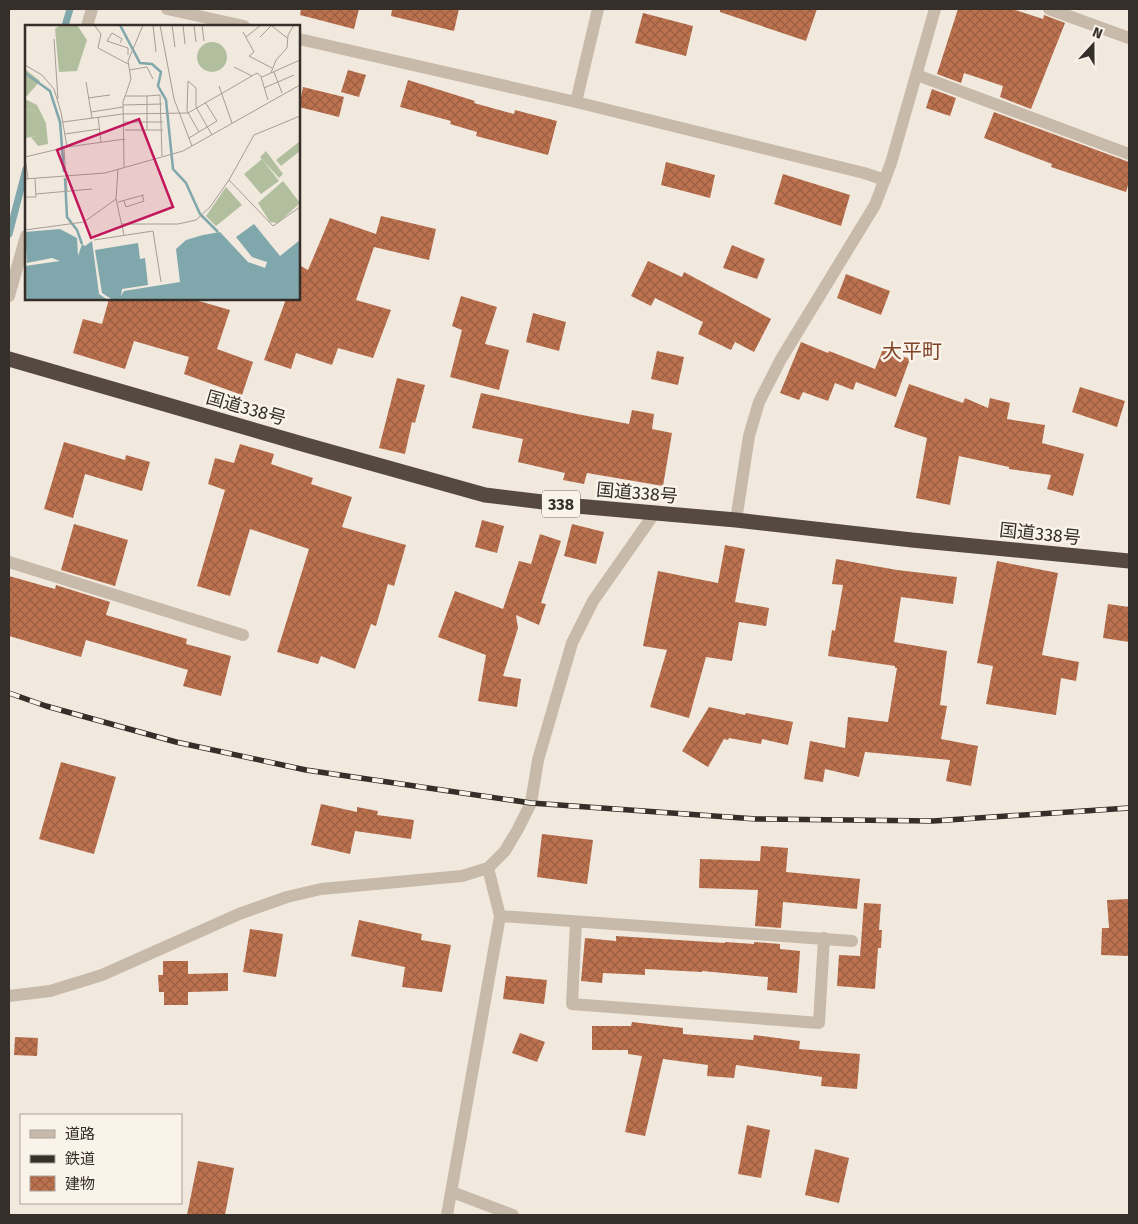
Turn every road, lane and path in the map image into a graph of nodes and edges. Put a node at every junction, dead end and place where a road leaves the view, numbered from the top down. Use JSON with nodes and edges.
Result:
{"nodes":[{"id":1,"x":92,"y":9,"type":"edge"},
{"id":2,"x":167,"y":9,"type":"edge"},
{"id":3,"x":598,"y":9,"type":"edge"},
{"id":4,"x":935,"y":9,"type":"edge"},
{"id":5,"x":1049,"y":9,"type":"edge"},
{"id":6,"x":87,"y":25,"type":"edge"},
{"id":7,"x":239,"y":25,"type":"edge"},
{"id":8,"x":1129,"y":38,"type":"edge"},
{"id":9,"x":300,"y":39,"type":"edge"},
{"id":10,"x":917,"y":76,"type":"junction"},
{"id":11,"x":576,"y":102,"type":"junction"},
{"id":12,"x":1129,"y":154,"type":"edge"},
{"id":13,"x":885,"y":180,"type":"junction"},
{"id":14,"x":25,"y":240,"type":"edge"},
{"id":15,"x":9,"y":296,"type":"edge"},
{"id":16,"x":9,"y":359,"type":"edge"},
{"id":17,"x":654,"y":514,"type":"junction"},
{"id":18,"x":736,"y":520,"type":"junction"},
{"id":19,"x":1129,"y":561,"type":"edge"},
{"id":20,"x":9,"y":562,"type":"edge"},
{"id":21,"x":243,"y":635,"type":"dead end"},
{"id":22,"x":488,"y":868,"type":"junction"},
{"id":23,"x":500,"y":916,"type":"junction"},
{"id":24,"x":576,"y":922,"type":"junction"},
{"id":25,"x":824,"y":938,"type":"junction"},
{"id":26,"x":852,"y":941,"type":"dead end"},
{"id":27,"x":9,"y":996,"type":"edge"},
{"id":28,"x":452,"y":1192,"type":"junction"},
{"id":29,"x":447,"y":1215,"type":"edge"},
{"id":30,"x":513,"y":1215,"type":"edge"}],
"edges":[{"from":1,"to":6,"type":"street"},
{"from":2,"to":7,"type":"street"},
{"from":3,"to":11,"type":"street"},
{"from":4,"to":10,"type":"street"},
{"from":5,"to":8,"type":"street"},
{"from":9,"to":11,"type":"street"},
{"from":10,"to":12,"type":"street"},
{"from":10,"to":13,"type":"street"},
{"from":11,"to":13,"type":"street"},
{"from":13,"to":18,"type":"street"},
{"from":14,"to":15,"type":"street"},
{"from":16,"to":17,"type":"highway","name":"国道338号","number":"338"},
{"from":17,"to":18,"type":"highway","name":"国道338号","number":"338"},
{"from":17,"to":22,"type":"street"},
{"from":18,"to":19,"type":"highway","name":"国道338号","number":"338"},
{"from":20,"to":21,"type":"street"},
{"from":22,"to":23,"type":"street"},
{"from":22,"to":27,"type":"street"},
{"from":23,"to":24,"type":"street"},
{"from":23,"to":28,"type":"street"},
{"from":24,"to":25,"type":"street"},
{"from":24,"to":25,"type":"street"},
{"from":25,"to":26,"type":"street"},
{"from":28,"to":29,"type":"street"},
{"from":28,"to":30,"type":"street"}]}
